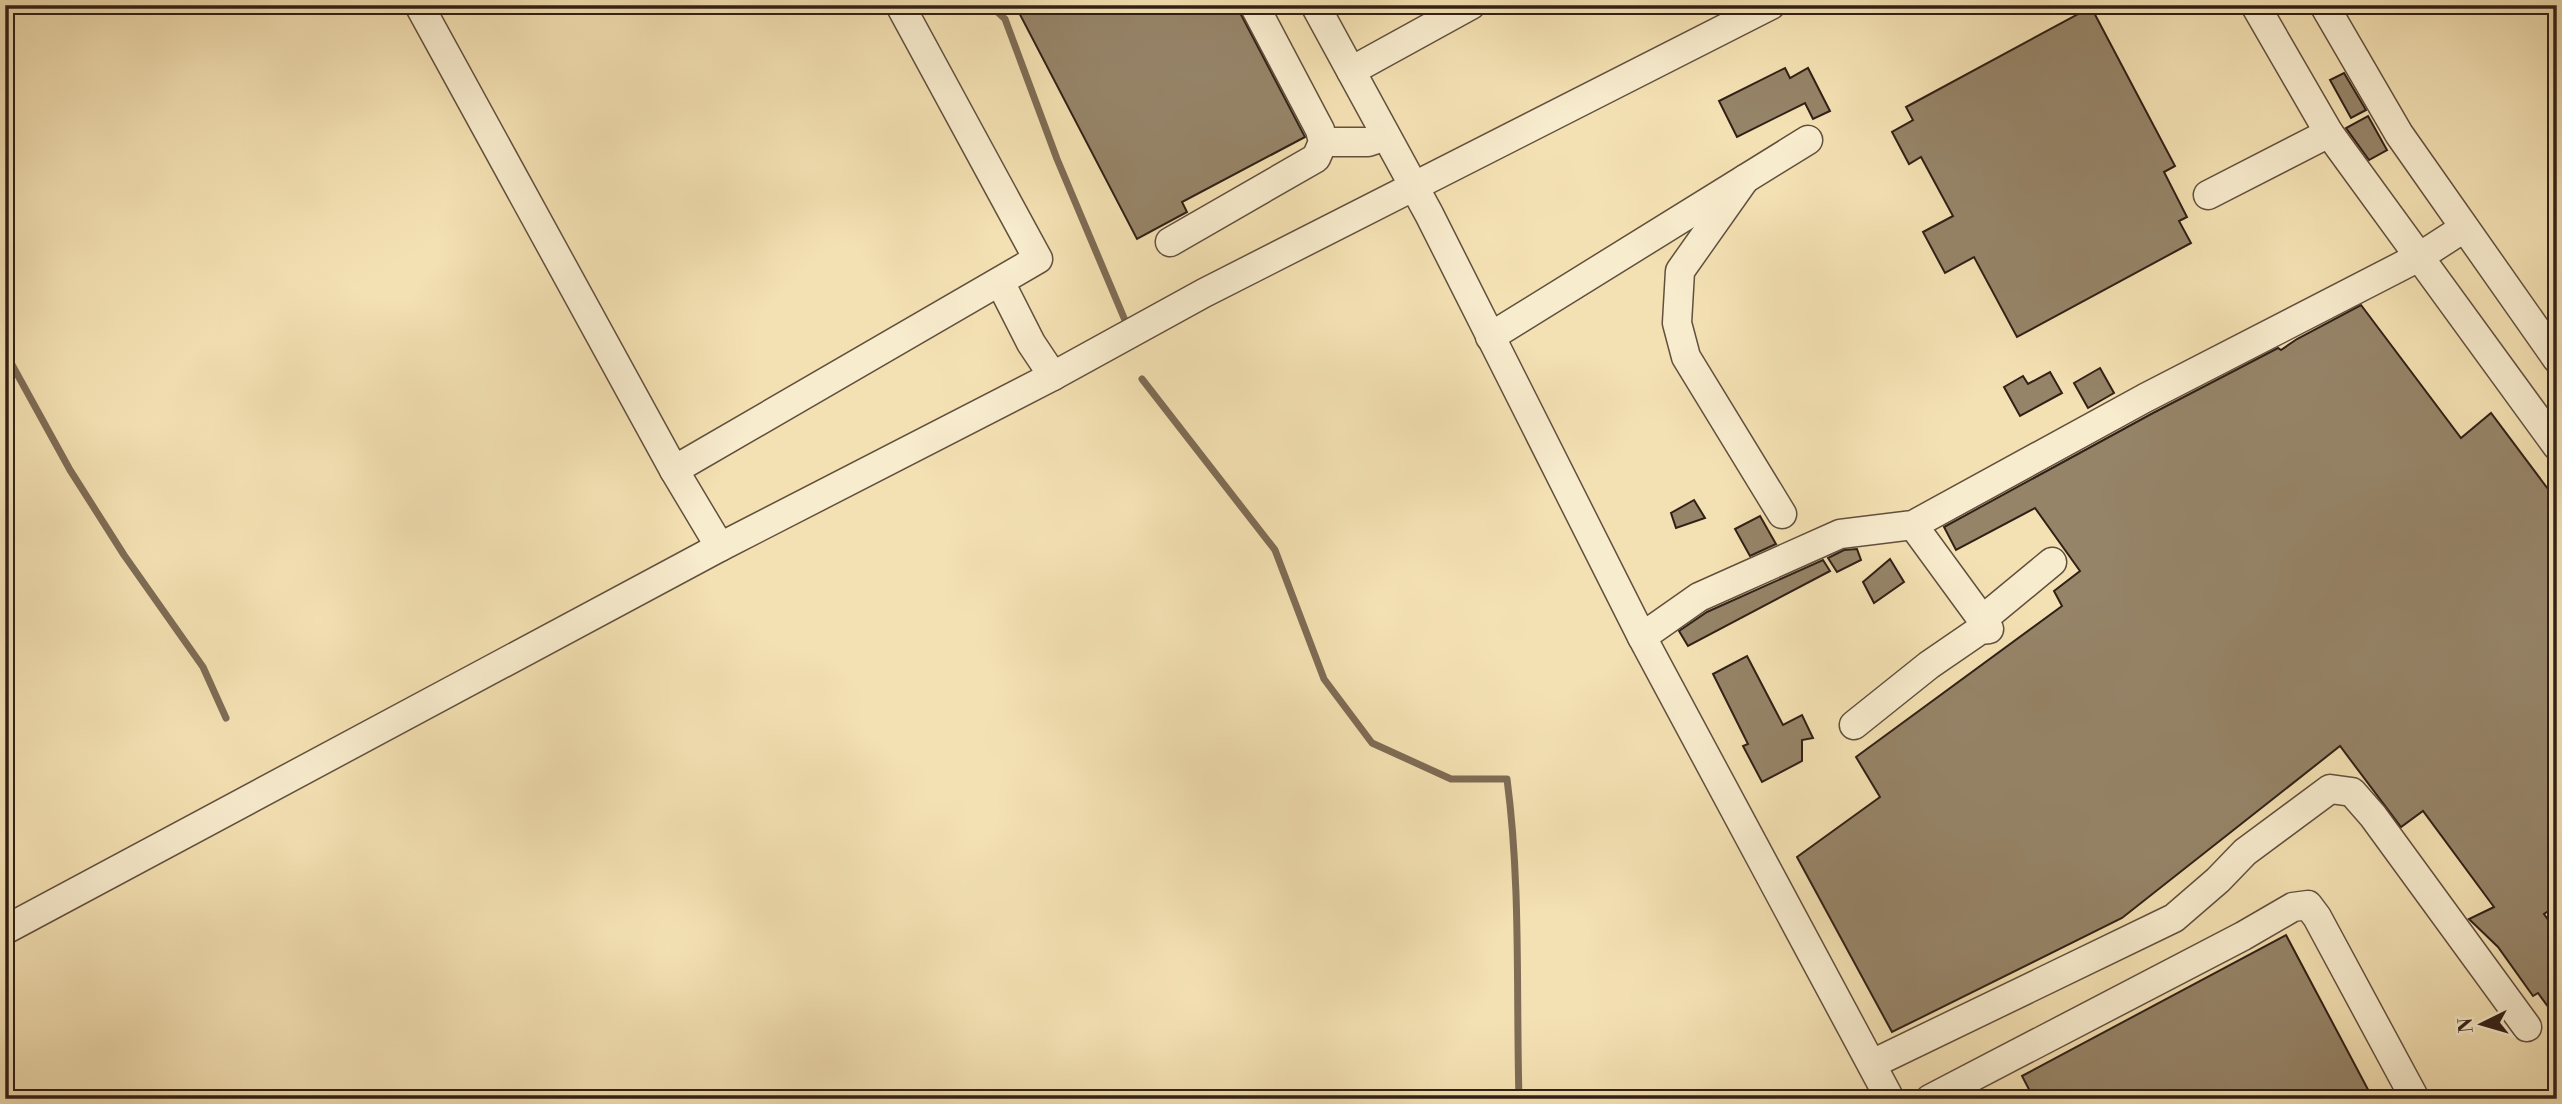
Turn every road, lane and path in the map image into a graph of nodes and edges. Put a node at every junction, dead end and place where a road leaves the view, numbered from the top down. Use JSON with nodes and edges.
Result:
{"nodes":[{"id":1,"x":419,"y":5,"type":"edge"},
{"id":2,"x":900,"y":5,"type":"edge"},
{"id":3,"x":1254,"y":5,"type":"edge"},
{"id":4,"x":1315,"y":5,"type":"edge"},
{"id":5,"x":1471,"y":5,"type":"edge"},
{"id":6,"x":1771,"y":5,"type":"edge"},
{"id":7,"x":2255,"y":5,"type":"edge"},
{"id":8,"x":2324,"y":5,"type":"edge"},
{"id":9,"x":1351,"y":71,"type":"junction"},
{"id":10,"x":2329,"y":133,"type":"junction"},
{"id":11,"x":1386,"y":136,"type":"junction"},
{"id":12,"x":1808,"y":140,"type":"dead end"},
{"id":13,"x":1323,"y":142,"type":"junction"},
{"id":14,"x":1745,"y":179,"type":"junction"},
{"id":15,"x":1415,"y":188,"type":"junction"},
{"id":16,"x":2208,"y":195,"type":"dead end"},
{"id":17,"x":2464,"y":228,"type":"junction"},
{"id":18,"x":1170,"y":242,"type":"dead end"},
{"id":19,"x":2419,"y":257,"type":"junction"},
{"id":20,"x":1000,"y":282,"type":"junction"},
{"id":21,"x":1490,"y":337,"type":"junction"},
{"id":22,"x":2557,"y":359,"type":"edge"},
{"id":23,"x":1053,"y":376,"type":"junction"},
{"id":24,"x":2557,"y":446,"type":"edge"},
{"id":25,"x":674,"y":470,"type":"junction"},
{"id":26,"x":1782,"y":514,"type":"dead end"},
{"id":27,"x":1913,"y":525,"type":"junction"},
{"id":28,"x":720,"y":547,"type":"junction"},
{"id":29,"x":2052,"y":562,"type":"dead end"},
{"id":30,"x":1983,"y":619,"type":"junction"},
{"id":31,"x":1642,"y":638,"type":"junction"},
{"id":32,"x":1854,"y":725,"type":"dead end"},
{"id":33,"x":5,"y":930,"type":"edge"},
{"id":34,"x":2527,"y":1027,"type":"dead end"},
{"id":35,"x":1871,"y":1064,"type":"junction"},
{"id":36,"x":2414,"y":1097,"type":"edge"},
{"id":37,"x":1890,"y":1099,"type":"edge"},
{"id":38,"x":1930,"y":1099,"type":"edge"}],
"edges":[{"from":1,"to":25,"type":"lane"},
{"from":2,"to":20,"type":"lane"},
{"from":3,"to":13,"type":"lane"},
{"from":4,"to":9,"type":"lane"},
{"from":5,"to":9,"type":"lane"},
{"from":6,"to":15,"type":"lane"},
{"from":7,"to":10,"type":"lane"},
{"from":8,"to":17,"type":"lane"},
{"from":9,"to":11,"type":"lane"},
{"from":10,"to":16,"type":"lane"},
{"from":10,"to":19,"type":"lane"},
{"from":11,"to":13,"type":"lane"},
{"from":11,"to":15,"type":"lane"},
{"from":12,"to":14,"type":"lane"},
{"from":13,"to":18,"type":"lane"},
{"from":14,"to":21,"type":"lane"},
{"from":14,"to":26,"type":"lane"},
{"from":15,"to":21,"type":"lane"},
{"from":15,"to":23,"type":"lane"},
{"from":17,"to":19,"type":"lane"},
{"from":17,"to":22,"type":"lane"},
{"from":19,"to":24,"type":"lane"},
{"from":19,"to":27,"type":"lane"},
{"from":20,"to":23,"type":"lane"},
{"from":20,"to":25,"type":"lane"},
{"from":21,"to":31,"type":"lane"},
{"from":23,"to":28,"type":"lane"},
{"from":25,"to":28,"type":"lane"},
{"from":27,"to":30,"type":"lane"},
{"from":27,"to":31,"type":"lane"},
{"from":28,"to":33,"type":"lane"},
{"from":29,"to":30,"type":"lane"},
{"from":30,"to":32,"type":"lane"},
{"from":31,"to":35,"type":"lane"},
{"from":34,"to":35,"type":"lane"},
{"from":35,"to":37,"type":"lane"},
{"from":36,"to":38,"type":"lane"}]}
